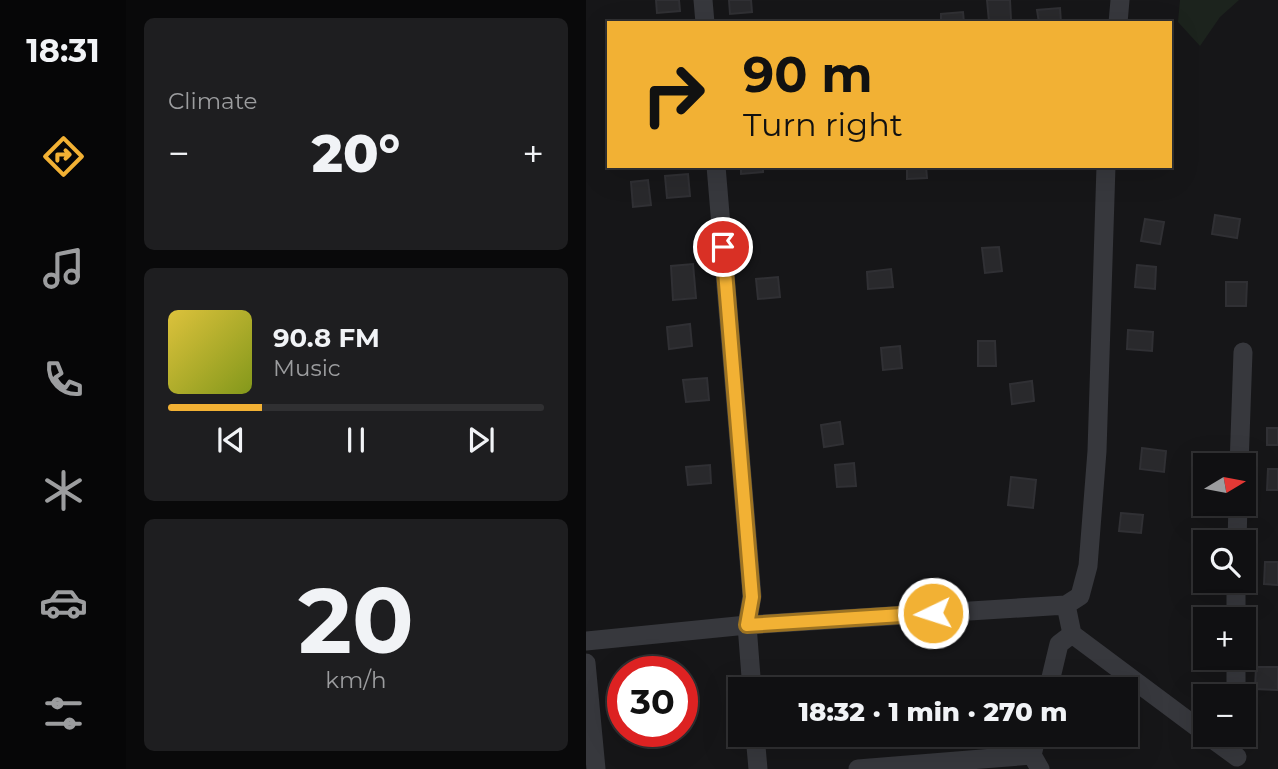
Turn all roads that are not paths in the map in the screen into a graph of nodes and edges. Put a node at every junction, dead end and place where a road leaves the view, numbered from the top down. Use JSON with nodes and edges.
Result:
{"nodes":[{"id":1,"x":703,"y":0,"type":"edge"},
{"id":2,"x":1120,"y":0,"type":"edge"},
{"id":3,"x":705,"y":21,"type":"edge"},
{"id":4,"x":1118,"y":21,"type":"edge"},
{"id":5,"x":716,"y":168,"type":"edge"},
{"id":6,"x":1106,"y":168,"type":"edge"},
{"id":7,"x":1243,"y":352,"type":"dead end"},
{"id":8,"x":1239,"y":453,"type":"edge"},
{"id":9,"x":1066,"y":605,"type":"junction"},
{"id":10,"x":747,"y":625,"type":"junction"},
{"id":11,"x":1072,"y":634,"type":"junction"},
{"id":12,"x":586,"y":641,"type":"edge"},
{"id":13,"x":586,"y":663,"type":"edge"},
{"id":14,"x":751,"y":677,"type":"edge"},
{"id":15,"x":1051,"y":677,"type":"edge"},
{"id":16,"x":1193,"y":724,"type":"edge"},
{"id":17,"x":756,"y":747,"type":"edge"},
{"id":18,"x":1219,"y":747,"type":"edge"},
{"id":19,"x":1036,"y":762,"type":"edge"},
{"id":20,"x":1236,"y":763,"type":"edge"},
{"id":21,"x":596,"y":769,"type":"edge"},
{"id":22,"x":758,"y":769,"type":"edge"},
{"id":23,"x":858,"y":769,"type":"edge"}],
"edges":[{"from":1,"to":3,"type":"street"},
{"from":2,"to":4,"type":"street"},
{"from":5,"to":10,"type":"street"},
{"from":6,"to":9,"type":"street"},
{"from":7,"to":8,"type":"street"},
{"from":9,"to":10,"type":"street"},
{"from":9,"to":11,"type":"street"},
{"from":10,"to":12,"type":"street"},
{"from":10,"to":14,"type":"street"},
{"from":11,"to":15,"type":"street"},
{"from":11,"to":16,"type":"street"},
{"from":13,"to":21,"type":"street"},
{"from":17,"to":22,"type":"street"},
{"from":18,"to":20,"type":"street"},
{"from":19,"to":23,"type":"street"}]}
